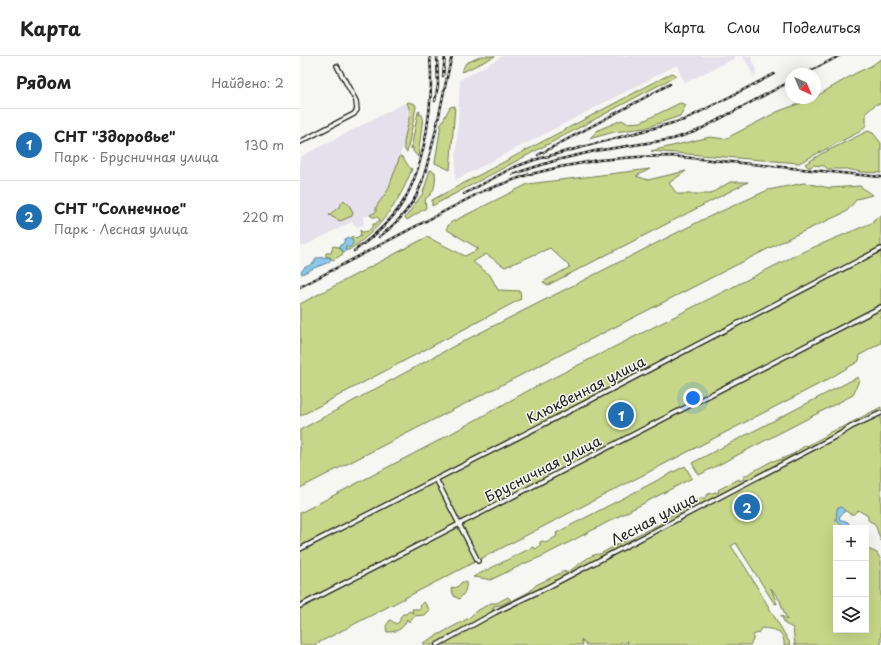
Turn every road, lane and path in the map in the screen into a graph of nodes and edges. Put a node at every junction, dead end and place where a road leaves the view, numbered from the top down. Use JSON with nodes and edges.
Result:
{"nodes":[{"id":1,"x":337,"y":66,"type":"dead end"},
{"id":2,"x":300,"y":142,"type":"edge"},
{"id":3,"x":881,"y":249,"type":"edge"},
{"id":4,"x":881,"y":307,"type":"edge"},
{"id":5,"x":881,"y":413,"type":"edge"},
{"id":6,"x":436,"y":479,"type":"junction"},
{"id":7,"x":459,"y":524,"type":"junction"},
{"id":8,"x":300,"y":549,"type":"edge"},
{"id":9,"x":478,"y":561,"type":"dead end"},
{"id":10,"x":300,"y":606,"type":"edge"},
{"id":11,"x":437,"y":645,"type":"edge"}],
"edges":[{"from":1,"to":2,"type":"street"},
{"from":3,"to":6,"type":"street","name":"Клюквенная улица"},
{"from":4,"to":7,"type":"street","name":"Брусничная улица"},
{"from":5,"to":11,"type":"street","name":"Лесная улица"},
{"from":6,"to":7,"type":"street"},
{"from":6,"to":8,"type":"street","name":"Клюквенная улица"},
{"from":7,"to":9,"type":"street"},
{"from":7,"to":10,"type":"street","name":"Брусничная улица"}]}
